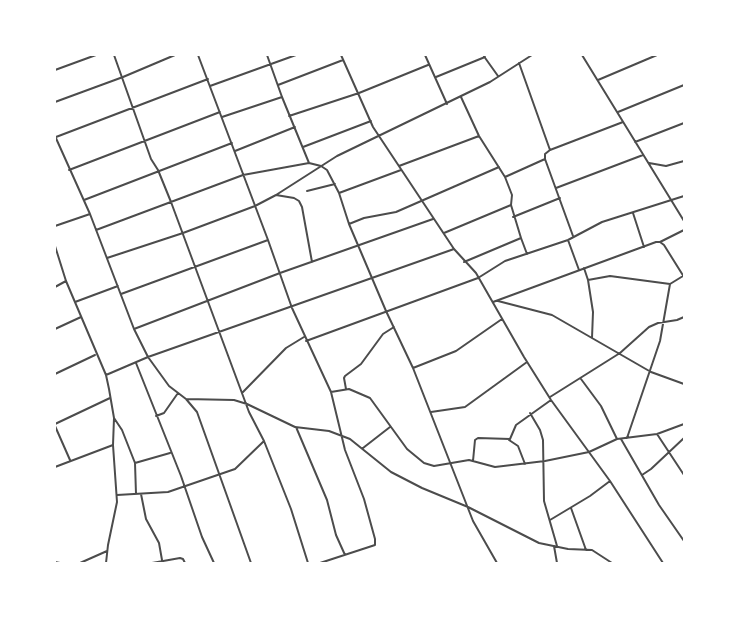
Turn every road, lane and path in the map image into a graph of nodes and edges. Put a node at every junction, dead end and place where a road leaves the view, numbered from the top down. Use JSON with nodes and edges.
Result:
{"nodes":[{"id":1,"x":96,"y":55,"type":"edge"},
{"id":2,"x":114,"y":55,"type":"edge"},
{"id":3,"x":175,"y":55,"type":"edge"},
{"id":4,"x":198,"y":55,"type":"edge"},
{"id":5,"x":267,"y":55,"type":"edge"},
{"id":6,"x":296,"y":55,"type":"edge"},
{"id":7,"x":341,"y":55,"type":"edge"},
{"id":8,"x":425,"y":55,"type":"edge"},
{"id":9,"x":532,"y":55,"type":"edge"},
{"id":10,"x":582,"y":55,"type":"edge"},
{"id":11,"x":657,"y":55,"type":"edge"},
{"id":12,"x":484,"y":56,"type":"edge"},
{"id":13,"x":343,"y":60,"type":"junction"},
{"id":14,"x":519,"y":63,"type":"junction"},
{"id":15,"x":271,"y":65,"type":"junction"},
{"id":16,"x":428,"y":65,"type":"junction"},
{"id":17,"x":55,"y":70,"type":"edge"},
{"id":18,"x":498,"y":76,"type":"junction"},
{"id":19,"x":123,"y":77,"type":"junction"},
{"id":20,"x":436,"y":77,"type":"junction"},
{"id":21,"x":208,"y":79,"type":"junction"},
{"id":22,"x":597,"y":80,"type":"junction"},
{"id":23,"x":278,"y":85,"type":"junction"},
{"id":24,"x":210,"y":86,"type":"junction"},
{"id":25,"x":684,"y":86,"type":"edge"},
{"id":26,"x":359,"y":93,"type":"junction"},
{"id":27,"x":282,"y":97,"type":"junction"},
{"id":28,"x":461,"y":97,"type":"junction"},
{"id":29,"x":55,"y":102,"type":"edge"},
{"id":30,"x":447,"y":104,"type":"junction"},
{"id":31,"x":134,"y":108,"type":"junction"},
{"id":32,"x":220,"y":112,"type":"junction"},
{"id":33,"x":618,"y":112,"type":"junction"},
{"id":34,"x":289,"y":116,"type":"junction"},
{"id":35,"x":222,"y":117,"type":"junction"},
{"id":36,"x":371,"y":121,"type":"junction"},
{"id":37,"x":623,"y":122,"type":"junction"},
{"id":38,"x":684,"y":123,"type":"edge"},
{"id":39,"x":295,"y":127,"type":"junction"},
{"id":40,"x":378,"y":135,"type":"junction"},
{"id":41,"x":479,"y":136,"type":"junction"},
{"id":42,"x":55,"y":137,"type":"edge"},
{"id":43,"x":145,"y":141,"type":"junction"},
{"id":44,"x":635,"y":142,"type":"junction"},
{"id":45,"x":232,"y":143,"type":"junction"},
{"id":46,"x":303,"y":147,"type":"junction"},
{"id":47,"x":550,"y":150,"type":"junction"},
{"id":48,"x":235,"y":151,"type":"junction"},
{"id":49,"x":644,"y":155,"type":"junction"},
{"id":50,"x":545,"y":159,"type":"junction"},
{"id":51,"x":684,"y":161,"type":"edge"},
{"id":52,"x":309,"y":162,"type":"junction"},
{"id":53,"x":649,"y":163,"type":"junction"},
{"id":54,"x":321,"y":166,"type":"junction"},
{"id":55,"x":398,"y":166,"type":"junction"},
{"id":56,"x":499,"y":167,"type":"junction"},
{"id":57,"x":69,"y":170,"type":"junction"},
{"id":58,"x":158,"y":170,"type":"junction"},
{"id":59,"x":401,"y":170,"type":"junction"},
{"id":60,"x":243,"y":175,"type":"junction"},
{"id":61,"x":505,"y":177,"type":"junction"},
{"id":62,"x":334,"y":184,"type":"junction"},
{"id":63,"x":556,"y":188,"type":"junction"},
{"id":64,"x":307,"y":191,"type":"dead end"},
{"id":65,"x":339,"y":193,"type":"junction"},
{"id":66,"x":276,"y":195,"type":"junction"},
{"id":67,"x":684,"y":196,"type":"edge"},
{"id":68,"x":560,"y":198,"type":"junction"},
{"id":69,"x":84,"y":200,"type":"junction"},
{"id":70,"x":421,"y":200,"type":"junction"},
{"id":71,"x":672,"y":200,"type":"junction"},
{"id":72,"x":171,"y":202,"type":"junction"},
{"id":73,"x":511,"y":205,"type":"junction"},
{"id":74,"x":255,"y":206,"type":"junction"},
{"id":75,"x":633,"y":213,"type":"junction"},
{"id":76,"x":90,"y":214,"type":"junction"},
{"id":77,"x":513,"y":217,"type":"junction"},
{"id":78,"x":434,"y":219,"type":"junction"},
{"id":79,"x":684,"y":221,"type":"edge"},
{"id":80,"x":349,"y":224,"type":"junction"},
{"id":81,"x":55,"y":226,"type":"edge"},
{"id":82,"x":96,"y":230,"type":"junction"},
{"id":83,"x":684,"y":230,"type":"edge"},
{"id":84,"x":183,"y":233,"type":"junction"},
{"id":85,"x":444,"y":233,"type":"junction"},
{"id":86,"x":573,"y":236,"type":"junction"},
{"id":87,"x":521,"y":238,"type":"junction"},
{"id":88,"x":268,"y":240,"type":"junction"},
{"id":89,"x":568,"y":240,"type":"junction"},
{"id":90,"x":660,"y":242,"type":"junction"},
{"id":91,"x":55,"y":246,"type":"edge"},
{"id":92,"x":359,"y":247,"type":"junction"},
{"id":93,"x":644,"y":247,"type":"junction"},
{"id":94,"x":454,"y":249,"type":"junction"},
{"id":95,"x":56,"y":254,"type":"edge"},
{"id":96,"x":527,"y":254,"type":"junction"},
{"id":97,"x":108,"y":258,"type":"junction"},
{"id":98,"x":312,"y":262,"type":"junction"},
{"id":99,"x":464,"y":262,"type":"junction"},
{"id":100,"x":196,"y":268,"type":"junction"},
{"id":101,"x":584,"y":268,"type":"junction"},
{"id":102,"x":579,"y":270,"type":"junction"},
{"id":103,"x":280,"y":273,"type":"junction"},
{"id":104,"x":683,"y":276,"type":"edge"},
{"id":105,"x":373,"y":278,"type":"junction"},
{"id":106,"x":478,"y":278,"type":"junction"},
{"id":107,"x":588,"y":280,"type":"junction"},
{"id":108,"x":66,"y":281,"type":"junction"},
{"id":109,"x":670,"y":284,"type":"junction"},
{"id":110,"x":118,"y":286,"type":"junction"},
{"id":111,"x":55,"y":287,"type":"edge"},
{"id":112,"x":121,"y":294,"type":"junction"},
{"id":113,"x":208,"y":300,"type":"junction"},
{"id":114,"x":497,"y":301,"type":"junction"},
{"id":115,"x":75,"y":302,"type":"junction"},
{"id":116,"x":493,"y":302,"type":"junction"},
{"id":117,"x":292,"y":308,"type":"junction"},
{"id":118,"x":386,"y":311,"type":"junction"},
{"id":119,"x":82,"y":317,"type":"junction"},
{"id":120,"x":684,"y":317,"type":"edge"},
{"id":121,"x":502,"y":319,"type":"junction"},
{"id":122,"x":663,"y":322,"type":"junction"},
{"id":123,"x":394,"y":327,"type":"junction"},
{"id":124,"x":55,"y":329,"type":"edge"},
{"id":125,"x":134,"y":329,"type":"junction"},
{"id":126,"x":220,"y":332,"type":"junction"},
{"id":127,"x":304,"y":336,"type":"junction"},
{"id":128,"x":592,"y":338,"type":"junction"},
{"id":129,"x":306,"y":340,"type":"junction"},
{"id":130,"x":620,"y":353,"type":"junction"},
{"id":131,"x":96,"y":354,"type":"junction"},
{"id":132,"x":148,"y":357,"type":"junction"},
{"id":133,"x":527,"y":362,"type":"junction"},
{"id":134,"x":136,"y":363,"type":"junction"},
{"id":135,"x":413,"y":368,"type":"junction"},
{"id":136,"x":650,"y":372,"type":"junction"},
{"id":137,"x":55,"y":374,"type":"edge"},
{"id":138,"x":106,"y":375,"type":"junction"},
{"id":139,"x":581,"y":379,"type":"junction"},
{"id":140,"x":684,"y":384,"type":"edge"},
{"id":141,"x":346,"y":389,"type":"junction"},
{"id":142,"x":243,"y":392,"type":"junction"},
{"id":143,"x":331,"y":392,"type":"junction"},
{"id":144,"x":178,"y":393,"type":"junction"},
{"id":145,"x":110,"y":398,"type":"junction"},
{"id":146,"x":186,"y":399,"type":"junction"},
{"id":147,"x":551,"y":399,"type":"junction"},
{"id":148,"x":247,"y":404,"type":"junction"},
{"id":149,"x":431,"y":412,"type":"junction"},
{"id":150,"x":530,"y":413,"type":"junction"},
{"id":151,"x":156,"y":416,"type":"junction"},
{"id":152,"x":114,"y":418,"type":"junction"},
{"id":153,"x":684,"y":424,"type":"edge"},
{"id":154,"x":55,"y":425,"type":"edge"},
{"id":155,"x":295,"y":427,"type":"junction"},
{"id":156,"x":390,"y":427,"type":"junction"},
{"id":157,"x":657,"y":434,"type":"junction"},
{"id":158,"x":342,"y":436,"type":"junction"},
{"id":159,"x":627,"y":438,"type":"junction"},
{"id":160,"x":684,"y":438,"type":"edge"},
{"id":161,"x":508,"y":439,"type":"junction"},
{"id":162,"x":617,"y":439,"type":"junction"},
{"id":163,"x":621,"y":439,"type":"junction"},
{"id":164,"x":264,"y":441,"type":"junction"},
{"id":165,"x":113,"y":445,"type":"junction"},
{"id":166,"x":363,"y":448,"type":"junction"},
{"id":167,"x":170,"y":452,"type":"junction"},
{"id":168,"x":589,"y":452,"type":"junction"},
{"id":169,"x":668,"y":453,"type":"junction"},
{"id":170,"x":70,"y":460,"type":"junction"},
{"id":171,"x":473,"y":461,"type":"junction"},
{"id":172,"x":545,"y":461,"type":"junction"},
{"id":173,"x":135,"y":463,"type":"junction"},
{"id":174,"x":451,"y":463,"type":"junction"},
{"id":175,"x":525,"y":464,"type":"junction"},
{"id":176,"x":55,"y":467,"type":"edge"},
{"id":177,"x":219,"y":474,"type":"junction"},
{"id":178,"x":642,"y":475,"type":"junction"},
{"id":179,"x":684,"y":475,"type":"edge"},
{"id":180,"x":610,"y":481,"type":"junction"},
{"id":181,"x":185,"y":486,"type":"junction"},
{"id":182,"x":136,"y":494,"type":"junction"},
{"id":183,"x":141,"y":494,"type":"junction"},
{"id":184,"x":116,"y":495,"type":"junction"},
{"id":185,"x":468,"y":507,"type":"junction"},
{"id":186,"x":571,"y":508,"type":"junction"},
{"id":187,"x":550,"y":520,"type":"junction"},
{"id":188,"x":684,"y":541,"type":"edge"},
{"id":189,"x":556,"y":546,"type":"junction"},
{"id":190,"x":586,"y":550,"type":"junction"},
{"id":191,"x":107,"y":551,"type":"junction"},
{"id":192,"x":345,"y":555,"type":"junction"},
{"id":193,"x":162,"y":560,"type":"junction"},
{"id":194,"x":55,"y":562,"type":"edge"},
{"id":195,"x":60,"y":563,"type":"edge"},
{"id":196,"x":80,"y":563,"type":"edge"},
{"id":197,"x":106,"y":563,"type":"edge"},
{"id":198,"x":152,"y":563,"type":"edge"},
{"id":199,"x":185,"y":563,"type":"edge"},
{"id":200,"x":214,"y":563,"type":"edge"},
{"id":201,"x":251,"y":563,"type":"edge"},
{"id":202,"x":308,"y":563,"type":"edge"},
{"id":203,"x":320,"y":563,"type":"edge"},
{"id":204,"x":497,"y":563,"type":"edge"},
{"id":205,"x":557,"y":563,"type":"edge"},
{"id":206,"x":612,"y":563,"type":"edge"},
{"id":207,"x":663,"y":563,"type":"edge"}],
"edges":[{"from":1,"to":17,"type":"street"},
{"from":2,"to":19,"type":"street"},
{"from":3,"to":19,"type":"street"},
{"from":4,"to":21,"type":"street"},
{"from":5,"to":15,"type":"street"},
{"from":6,"to":15,"type":"street"},
{"from":7,"to":13,"type":"street"},
{"from":8,"to":16,"type":"street"},
{"from":9,"to":14,"type":"street"},
{"from":10,"to":22,"type":"street"},
{"from":11,"to":22,"type":"street"},
{"from":12,"to":18,"type":"street"},
{"from":12,"to":20,"type":"street"},
{"from":13,"to":23,"type":"street"},
{"from":13,"to":26,"type":"street"},
{"from":14,"to":18,"type":"street"},
{"from":14,"to":47,"type":"street"},
{"from":15,"to":23,"type":"street"},
{"from":15,"to":24,"type":"street"},
{"from":16,"to":20,"type":"street"},
{"from":16,"to":26,"type":"street"},
{"from":18,"to":28,"type":"street"},
{"from":19,"to":29,"type":"street"},
{"from":19,"to":31,"type":"street"},
{"from":20,"to":30,"type":"street"},
{"from":21,"to":24,"type":"street"},
{"from":21,"to":31,"type":"street"},
{"from":22,"to":33,"type":"street"},
{"from":23,"to":27,"type":"street"},
{"from":24,"to":32,"type":"street"},
{"from":25,"to":33,"type":"street"},
{"from":26,"to":34,"type":"street"},
{"from":26,"to":36,"type":"street"},
{"from":27,"to":34,"type":"street"},
{"from":27,"to":35,"type":"street"},
{"from":28,"to":30,"type":"street"},
{"from":28,"to":41,"type":"street"},
{"from":30,"to":40,"type":"street"},
{"from":31,"to":42,"type":"street"},
{"from":31,"to":43,"type":"street"},
{"from":32,"to":35,"type":"street"},
{"from":32,"to":43,"type":"street"},
{"from":33,"to":37,"type":"street"},
{"from":34,"to":39,"type":"street"},
{"from":35,"to":45,"type":"street"},
{"from":36,"to":40,"type":"street"},
{"from":36,"to":46,"type":"street"},
{"from":37,"to":44,"type":"street"},
{"from":37,"to":47,"type":"street"},
{"from":38,"to":44,"type":"street"},
{"from":39,"to":46,"type":"street"},
{"from":39,"to":48,"type":"street"},
{"from":40,"to":54,"type":"street"},
{"from":40,"to":55,"type":"street"},
{"from":41,"to":55,"type":"street"},
{"from":41,"to":56,"type":"street"},
{"from":42,"to":57,"type":"street"},
{"from":43,"to":57,"type":"street"},
{"from":43,"to":58,"type":"street"},
{"from":44,"to":49,"type":"street"},
{"from":45,"to":48,"type":"street"},
{"from":45,"to":58,"type":"street"},
{"from":46,"to":52,"type":"street"},
{"from":47,"to":50,"type":"street"},
{"from":48,"to":60,"type":"street"},
{"from":49,"to":53,"type":"street"},
{"from":49,"to":63,"type":"street"},
{"from":50,"to":61,"type":"street"},
{"from":50,"to":63,"type":"street"},
{"from":51,"to":53,"type":"street"},
{"from":52,"to":54,"type":"street"},
{"from":52,"to":60,"type":"street"},
{"from":53,"to":71,"type":"street"},
{"from":54,"to":62,"type":"street"},
{"from":54,"to":66,"type":"street"},
{"from":55,"to":59,"type":"street"},
{"from":56,"to":61,"type":"street"},
{"from":56,"to":70,"type":"street"},
{"from":57,"to":69,"type":"street"},
{"from":58,"to":69,"type":"street"},
{"from":58,"to":72,"type":"street"},
{"from":59,"to":65,"type":"street"},
{"from":59,"to":70,"type":"street"},
{"from":60,"to":72,"type":"street"},
{"from":60,"to":74,"type":"street"},
{"from":61,"to":73,"type":"street"},
{"from":62,"to":64,"type":"street"},
{"from":62,"to":65,"type":"street"},
{"from":63,"to":68,"type":"street"},
{"from":65,"to":80,"type":"street"},
{"from":66,"to":74,"type":"street"},
{"from":66,"to":98,"type":"street"},
{"from":67,"to":71,"type":"street"},
{"from":68,"to":77,"type":"street"},
{"from":68,"to":86,"type":"street"},
{"from":69,"to":76,"type":"street"},
{"from":70,"to":78,"type":"street"},
{"from":70,"to":80,"type":"street"},
{"from":71,"to":75,"type":"street"},
{"from":71,"to":79,"type":"street"},
{"from":72,"to":82,"type":"street"},
{"from":72,"to":84,"type":"street"},
{"from":73,"to":77,"type":"street"},
{"from":73,"to":85,"type":"street"},
{"from":74,"to":84,"type":"street"},
{"from":74,"to":88,"type":"street"},
{"from":75,"to":86,"type":"street"},
{"from":75,"to":93,"type":"street"},
{"from":76,"to":81,"type":"street"},
{"from":76,"to":82,"type":"street"},
{"from":77,"to":87,"type":"street"},
{"from":78,"to":85,"type":"street"},
{"from":78,"to":92,"type":"street"},
{"from":80,"to":92,"type":"street"},
{"from":82,"to":97,"type":"street"},
{"from":83,"to":90,"type":"street"},
{"from":84,"to":97,"type":"street"},
{"from":84,"to":100,"type":"street"},
{"from":85,"to":94,"type":"street"},
{"from":86,"to":89,"type":"street"},
{"from":87,"to":96,"type":"street"},
{"from":87,"to":99,"type":"street"},
{"from":88,"to":100,"type":"street"},
{"from":88,"to":103,"type":"street"},
{"from":89,"to":96,"type":"street"},
{"from":89,"to":102,"type":"street"},
{"from":90,"to":93,"type":"street"},
{"from":90,"to":104,"type":"street"},
{"from":91,"to":95,"type":"street"},
{"from":92,"to":98,"type":"street"},
{"from":92,"to":105,"type":"street"},
{"from":93,"to":101,"type":"street"},
{"from":94,"to":99,"type":"street"},
{"from":94,"to":105,"type":"street"},
{"from":95,"to":108,"type":"street"},
{"from":96,"to":106,"type":"street"},
{"from":97,"to":110,"type":"street"},
{"from":98,"to":103,"type":"street"},
{"from":99,"to":106,"type":"street"},
{"from":100,"to":112,"type":"street"},
{"from":100,"to":113,"type":"street"},
{"from":101,"to":102,"type":"street"},
{"from":101,"to":107,"type":"street"},
{"from":102,"to":114,"type":"street"},
{"from":103,"to":113,"type":"street"},
{"from":103,"to":117,"type":"street"},
{"from":104,"to":109,"type":"street"},
{"from":105,"to":117,"type":"street"},
{"from":105,"to":118,"type":"street"},
{"from":106,"to":116,"type":"street"},
{"from":106,"to":118,"type":"street"},
{"from":107,"to":109,"type":"street"},
{"from":107,"to":128,"type":"street"},
{"from":108,"to":111,"type":"street"},
{"from":108,"to":115,"type":"street"},
{"from":109,"to":122,"type":"street"},
{"from":110,"to":112,"type":"street"},
{"from":110,"to":115,"type":"street"},
{"from":112,"to":125,"type":"street"},
{"from":113,"to":125,"type":"street"},
{"from":113,"to":126,"type":"street"},
{"from":114,"to":116,"type":"street"},
{"from":114,"to":128,"type":"street"},
{"from":115,"to":119,"type":"street"},
{"from":116,"to":121,"type":"street"},
{"from":117,"to":126,"type":"street"},
{"from":117,"to":127,"type":"street"},
{"from":118,"to":123,"type":"street"},
{"from":118,"to":129,"type":"street"},
{"from":119,"to":124,"type":"street"},
{"from":119,"to":131,"type":"street"},
{"from":120,"to":122,"type":"street"},
{"from":121,"to":133,"type":"street"},
{"from":121,"to":135,"type":"street"},
{"from":122,"to":130,"type":"street"},
{"from":122,"to":136,"type":"street"},
{"from":123,"to":135,"type":"street"},
{"from":123,"to":141,"type":"street"},
{"from":125,"to":132,"type":"street"},
{"from":126,"to":132,"type":"street"},
{"from":126,"to":142,"type":"street"},
{"from":127,"to":129,"type":"street"},
{"from":127,"to":142,"type":"street"},
{"from":128,"to":130,"type":"street"},
{"from":129,"to":143,"type":"street"},
{"from":130,"to":136,"type":"street"},
{"from":130,"to":139,"type":"street"},
{"from":131,"to":137,"type":"street"},
{"from":131,"to":138,"type":"street"},
{"from":132,"to":134,"type":"street"},
{"from":132,"to":144,"type":"street"},
{"from":133,"to":147,"type":"street"},
{"from":133,"to":149,"type":"street"},
{"from":134,"to":138,"type":"street"},
{"from":134,"to":151,"type":"street"},
{"from":135,"to":149,"type":"street"},
{"from":136,"to":140,"type":"street"},
{"from":136,"to":159,"type":"street"},
{"from":138,"to":145,"type":"street"},
{"from":139,"to":147,"type":"street"},
{"from":139,"to":162,"type":"street"},
{"from":141,"to":143,"type":"street"},
{"from":141,"to":156,"type":"street"},
{"from":142,"to":148,"type":"street"},
{"from":143,"to":158,"type":"street"},
{"from":144,"to":146,"type":"street"},
{"from":144,"to":151,"type":"street"},
{"from":145,"to":152,"type":"street"},
{"from":145,"to":154,"type":"street"},
{"from":146,"to":148,"type":"street"},
{"from":146,"to":177,"type":"street"},
{"from":147,"to":150,"type":"street"},
{"from":147,"to":168,"type":"street"},
{"from":148,"to":155,"type":"street"},
{"from":148,"to":164,"type":"street"},
{"from":149,"to":174,"type":"street"},
{"from":150,"to":161,"type":"street"},
{"from":150,"to":172,"type":"street"},
{"from":151,"to":167,"type":"street"},
{"from":152,"to":165,"type":"street"},
{"from":152,"to":173,"type":"street"},
{"from":153,"to":157,"type":"street"},
{"from":154,"to":170,"type":"street"},
{"from":155,"to":158,"type":"street"},
{"from":155,"to":192,"type":"street"},
{"from":156,"to":166,"type":"street"},
{"from":156,"to":174,"type":"street"},
{"from":157,"to":159,"type":"street"},
{"from":157,"to":169,"type":"street"},
{"from":158,"to":166,"type":"street"},
{"from":158,"to":192,"type":"street"},
{"from":159,"to":163,"type":"street"},
{"from":160,"to":169,"type":"street"},
{"from":161,"to":171,"type":"street"},
{"from":161,"to":175,"type":"street"},
{"from":162,"to":163,"type":"street"},
{"from":162,"to":168,"type":"street"},
{"from":163,"to":178,"type":"street"},
{"from":164,"to":177,"type":"street"},
{"from":164,"to":202,"type":"street"},
{"from":165,"to":170,"type":"street"},
{"from":165,"to":184,"type":"street"},
{"from":166,"to":185,"type":"street"},
{"from":167,"to":173,"type":"street"},
{"from":167,"to":181,"type":"street"},
{"from":168,"to":172,"type":"street"},
{"from":168,"to":180,"type":"street"},
{"from":169,"to":178,"type":"street"},
{"from":169,"to":179,"type":"street"},
{"from":170,"to":176,"type":"street"},
{"from":171,"to":174,"type":"street"},
{"from":171,"to":175,"type":"street"},
{"from":172,"to":175,"type":"street"},
{"from":172,"to":187,"type":"street"},
{"from":173,"to":182,"type":"street"},
{"from":174,"to":185,"type":"street"},
{"from":177,"to":181,"type":"street"},
{"from":177,"to":201,"type":"street"},
{"from":178,"to":188,"type":"street"},
{"from":180,"to":186,"type":"street"},
{"from":180,"to":207,"type":"street"},
{"from":181,"to":183,"type":"street"},
{"from":181,"to":200,"type":"street"},
{"from":182,"to":183,"type":"street"},
{"from":182,"to":184,"type":"street"},
{"from":183,"to":193,"type":"street"},
{"from":184,"to":191,"type":"street"},
{"from":185,"to":189,"type":"street"},
{"from":185,"to":204,"type":"street"},
{"from":186,"to":187,"type":"street"},
{"from":186,"to":190,"type":"street"},
{"from":187,"to":189,"type":"street"},
{"from":189,"to":190,"type":"street"},
{"from":189,"to":205,"type":"street"},
{"from":190,"to":206,"type":"street"},
{"from":191,"to":196,"type":"street"},
{"from":191,"to":197,"type":"street"},
{"from":192,"to":203,"type":"street"},
{"from":193,"to":198,"type":"street"},
{"from":193,"to":199,"type":"street"},
{"from":194,"to":195,"type":"street"}]}
